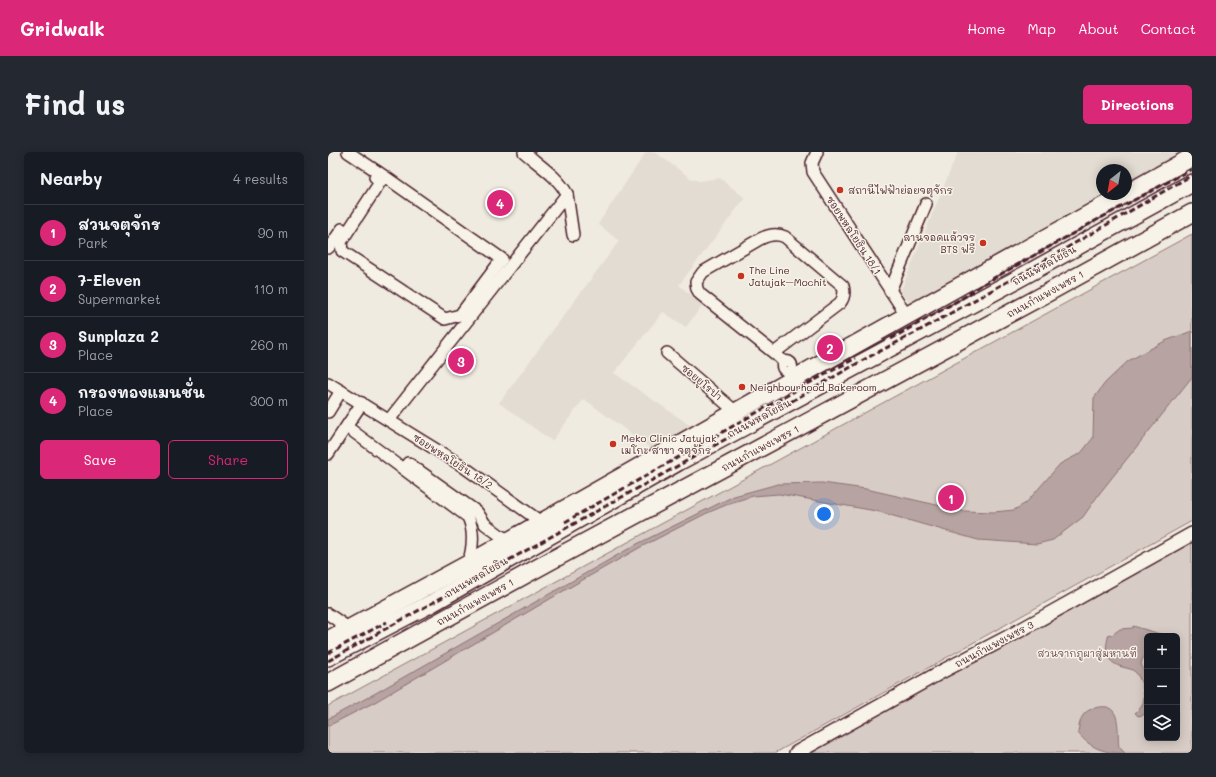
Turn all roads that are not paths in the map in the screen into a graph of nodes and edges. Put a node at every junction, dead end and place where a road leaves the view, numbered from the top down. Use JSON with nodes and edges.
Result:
{"nodes":[{"id":1,"x":348,"y":152,"type":"edge"},
{"id":2,"x":524,"y":152,"type":"edge"},
{"id":3,"x":817,"y":152,"type":"edge"},
{"id":4,"x":1192,"y":157,"type":"edge"},
{"id":5,"x":381,"y":174,"type":"junction"},
{"id":6,"x":1192,"y":183,"type":"edge"},
{"id":7,"x":1132,"y":191,"type":"edge"},
{"id":8,"x":567,"y":194,"type":"junction"},
{"id":9,"x":1115,"y":200,"type":"edge"},
{"id":10,"x":926,"y":204,"type":"dead end"},
{"id":11,"x":1192,"y":213,"type":"edge"},
{"id":12,"x":573,"y":235,"type":"dead end"},
{"id":13,"x":328,"y":248,"type":"edge"},
{"id":14,"x":890,"y":291,"type":"junction"},
{"id":15,"x":907,"y":316,"type":"junction"},
{"id":16,"x":667,"y":353,"type":"dead end"},
{"id":17,"x":774,"y":353,"type":"junction"},
{"id":18,"x":789,"y":370,"type":"junction"},
{"id":19,"x":328,"y":383,"type":"edge"},
{"id":20,"x":341,"y":391,"type":"junction"},
{"id":21,"x":362,"y":403,"type":"junction"},
{"id":22,"x":328,"y":412,"type":"edge"},
{"id":23,"x":736,"y":412,"type":"junction"},
{"id":24,"x":389,"y":420,"type":"junction"},
{"id":25,"x":349,"y":425,"type":"junction"},
{"id":26,"x":328,"y":454,"type":"edge"},
{"id":27,"x":661,"y":454,"type":"junction"},
{"id":28,"x":633,"y":488,"type":"junction"},
{"id":29,"x":541,"y":522,"type":"junction"},
{"id":30,"x":485,"y":524,"type":"junction"},
{"id":31,"x":472,"y":529,"type":"junction"},
{"id":32,"x":1192,"y":534,"type":"edge"},
{"id":33,"x":509,"y":540,"type":"junction"},
{"id":34,"x":468,"y":564,"type":"junction"},
{"id":35,"x":328,"y":614,"type":"edge"},
{"id":36,"x":350,"y":629,"type":"junction"},
{"id":37,"x":328,"y":640,"type":"edge"},
{"id":38,"x":328,"y":658,"type":"edge"},
{"id":39,"x":328,"y":683,"type":"edge"},
{"id":40,"x":796,"y":753,"type":"edge"}],
"edges":[{"from":1,"to":5,"type":"street"},
{"from":2,"to":8,"type":"street"},
{"from":3,"to":14,"type":"street","name":"ซอยพหลโยธิน 18/1"},
{"from":4,"to":7,"type":"main road","name":"ถนนพหลโยธิน"},
{"from":5,"to":5,"type":"street"},
{"from":5,"to":13,"type":"street"},
{"from":6,"to":28,"type":"main road","name":"ถนนพหลโยธิน"},
{"from":8,"to":12,"type":"street"},
{"from":8,"to":24,"type":"street"},
{"from":9,"to":15,"type":"main road","name":"ถนนพหลโยธิน"},
{"from":10,"to":14,"type":"street"},
{"from":11,"to":39,"type":"main road","name":"ถนนกำแพงเพชร 1"},
{"from":14,"to":15,"type":"street","name":"ซอยพหลโยธิน 18/1"},
{"from":15,"to":18,"type":"main road","name":"ถนนพหลโยธิน"},
{"from":16,"to":23,"type":"street","name":"ซอยยูโรปา"},
{"from":17,"to":17,"type":"street"},
{"from":17,"to":18,"type":"street"},
{"from":18,"to":23,"type":"main road","name":"ถนนพหลโยธิน"},
{"from":19,"to":20,"type":"street","name":"ซอยพหลโยธิน 18/2"},
{"from":20,"to":21,"type":"street","name":"ซอยพหลโยธิน 18/2"},
{"from":20,"to":22,"type":"street"},
{"from":21,"to":24,"type":"street","name":"ซอยพหลโยธิน 18/2"},
{"from":21,"to":25,"type":"street"},
{"from":23,"to":27,"type":"main road","name":"ถนนพหลโยธิน"},
{"from":24,"to":29,"type":"street","name":"ซอยพหลโยธิน 18/2"},
{"from":25,"to":26,"type":"street"},
{"from":25,"to":30,"type":"street"},
{"from":25,"to":31,"type":"street"},
{"from":27,"to":28,"type":"main road"},
{"from":27,"to":29,"type":"main road","name":"ถนนพหลโยธิน"},
{"from":28,"to":38,"type":"main road","name":"ถนนพหลโยธิน"},
{"from":29,"to":33,"type":"main road","name":"ถนนพหลโยธิน"},
{"from":30,"to":31,"type":"street"},
{"from":30,"to":33,"type":"street"},
{"from":31,"to":34,"type":"street"},
{"from":32,"to":40,"type":"street","name":"ถนนกำแพงเพชร 3"},
{"from":33,"to":34,"type":"main road","name":"ถนนพหลโยธิน"},
{"from":34,"to":36,"type":"main road","name":"ถนนพหลโยธิน"},
{"from":35,"to":36,"type":"street"},
{"from":36,"to":37,"type":"main road","name":"ถนนพหลโยธิน"}]}
